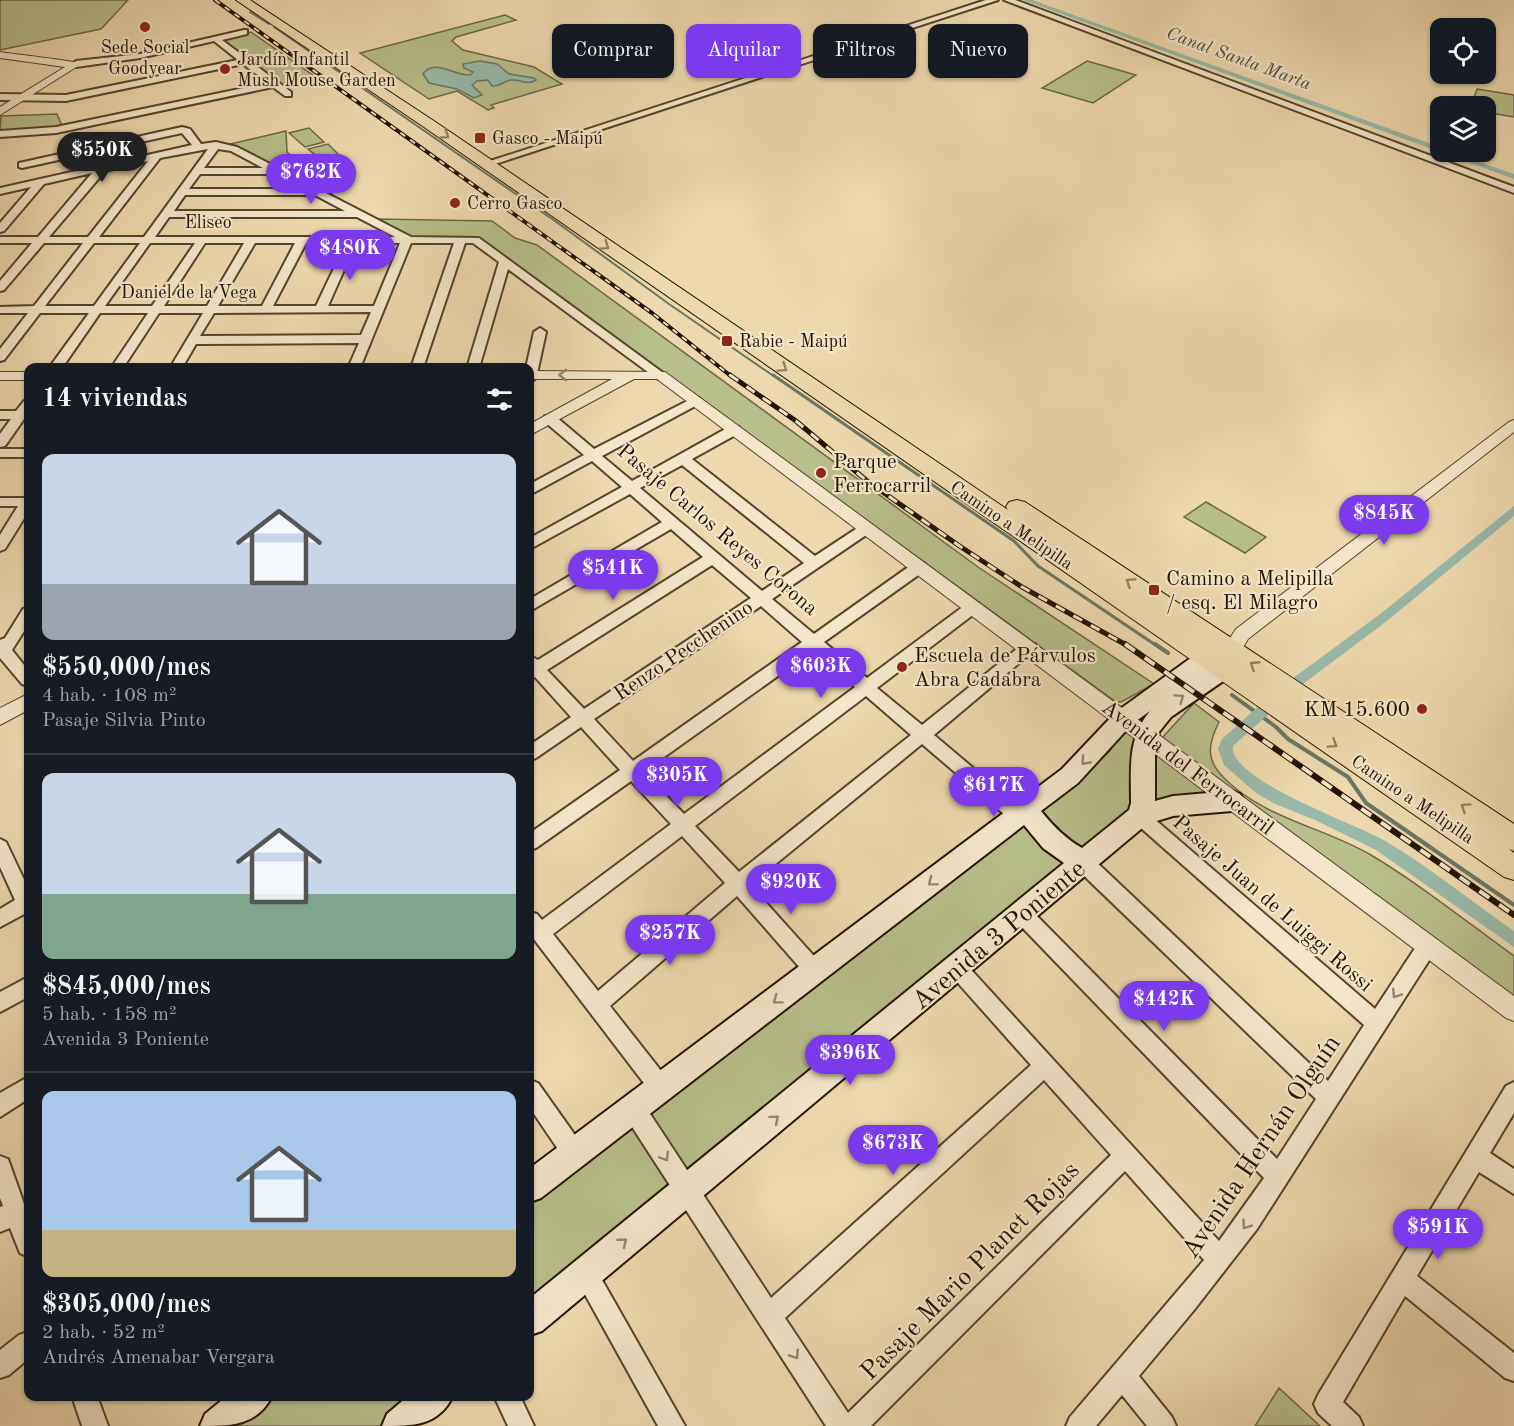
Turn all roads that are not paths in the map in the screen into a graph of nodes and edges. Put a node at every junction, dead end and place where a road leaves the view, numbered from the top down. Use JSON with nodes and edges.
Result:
{"nodes":[{"id":1,"x":994,"y":0,"type":"edge"},
{"id":2,"x":1008,"y":0,"type":"edge"},
{"id":3,"x":246,"y":1,"type":"edge"},
{"id":4,"x":244,"y":32,"type":"dead end"},
{"id":5,"x":216,"y":39,"type":"junction"},
{"id":6,"x":0,"y":55,"type":"edge"},
{"id":7,"x":244,"y":61,"type":"junction"},
{"id":8,"x":76,"y":64,"type":"junction"},
{"id":9,"x":274,"y":84,"type":"junction"},
{"id":10,"x":288,"y":94,"type":"dead end"},
{"id":11,"x":0,"y":97,"type":"edge"},
{"id":12,"x":22,"y":98,"type":"junction"},
{"id":13,"x":0,"y":112,"type":"edge"},
{"id":14,"x":0,"y":134,"type":"edge"},
{"id":15,"x":216,"y":146,"type":"junction"},
{"id":16,"x":198,"y":147,"type":"junction"},
{"id":17,"x":157,"y":156,"type":"junction"},
{"id":18,"x":494,"y":161,"type":"junction"},
{"id":19,"x":34,"y":163,"type":"junction"},
{"id":20,"x":22,"y":165,"type":"dead end"},
{"id":21,"x":101,"y":169,"type":"junction"},
{"id":22,"x":197,"y":171,"type":"junction"},
{"id":23,"x":274,"y":171,"type":"junction"},
{"id":24,"x":42,"y":182,"type":"junction"},
{"id":25,"x":1514,"y":190,"type":"edge"},
{"id":26,"x":0,"y":191,"type":"edge"},
{"id":27,"x":182,"y":192,"type":"junction"},
{"id":28,"x":318,"y":192,"type":"junction"},
{"id":29,"x":166,"y":214,"type":"junction"},
{"id":30,"x":362,"y":214,"type":"junction"},
{"id":31,"x":0,"y":229,"type":"edge"},
{"id":32,"x":252,"y":239,"type":"junction"},
{"id":33,"x":303,"y":239,"type":"junction"},
{"id":34,"x":353,"y":239,"type":"junction"},
{"id":35,"x":407,"y":239,"type":"junction"},
{"id":36,"x":461,"y":239,"type":"junction"},
{"id":37,"x":0,"y":240,"type":"edge"},
{"id":38,"x":41,"y":240,"type":"junction"},
{"id":39,"x":92,"y":240,"type":"junction"},
{"id":40,"x":148,"y":240,"type":"junction"},
{"id":41,"x":202,"y":240,"type":"junction"},
{"id":42,"x":505,"y":260,"type":"junction"},
{"id":43,"x":0,"y":288,"type":"edge"},
{"id":44,"x":700,"y":302,"type":"junction"},
{"id":45,"x":378,"y":309,"type":"junction"},
{"id":46,"x":0,"y":310,"type":"edge"},
{"id":47,"x":37,"y":310,"type":"junction"},
{"id":48,"x":97,"y":310,"type":"junction"},
{"id":49,"x":155,"y":310,"type":"junction"},
{"id":50,"x":210,"y":310,"type":"junction"},
{"id":51,"x":265,"y":310,"type":"junction"},
{"id":52,"x":320,"y":310,"type":"junction"},
{"id":53,"x":540,"y":332,"type":"dead end"},
{"id":54,"x":192,"y":339,"type":"junction"},
{"id":55,"x":366,"y":339,"type":"junction"},
{"id":56,"x":0,"y":357,"type":"edge"},
{"id":57,"x":59,"y":363,"type":"edge"},
{"id":58,"x":120,"y":363,"type":"edge"},
{"id":59,"x":179,"y":363,"type":"edge"},
{"id":60,"x":356,"y":363,"type":"edge"},
{"id":61,"x":419,"y":363,"type":"edge"},
{"id":62,"x":474,"y":363,"type":"edge"},
{"id":63,"x":533,"y":363,"type":"edge"},
{"id":64,"x":597,"y":375,"type":"junction"},
{"id":65,"x":632,"y":375,"type":"junction"},
{"id":66,"x":660,"y":375,"type":"junction"},
{"id":67,"x":0,"y":376,"type":"edge"},
{"id":68,"x":24,"y":376,"type":"edge"},
{"id":69,"x":534,"y":376,"type":"edge"},
{"id":70,"x":594,"y":395,"type":"junction"},
{"id":71,"x":695,"y":401,"type":"junction"},
{"id":72,"x":24,"y":411,"type":"edge"},
{"id":73,"x":24,"y":413,"type":"edge"},
{"id":74,"x":0,"y":415,"type":"edge"},
{"id":75,"x":550,"y":419,"type":"junction"},
{"id":76,"x":1514,"y":425,"type":"edge"},
{"id":77,"x":534,"y":428,"type":"edge"},
{"id":78,"x":734,"y":430,"type":"junction"},
{"id":79,"x":0,"y":443,"type":"edge"},
{"id":80,"x":0,"y":453,"type":"edge"},
{"id":81,"x":24,"y":453,"type":"edge"},
{"id":82,"x":594,"y":455,"type":"junction"},
{"id":83,"x":682,"y":458,"type":"junction"},
{"id":84,"x":534,"y":487,"type":"edge"},
{"id":85,"x":631,"y":487,"type":"junction"},
{"id":86,"x":0,"y":502,"type":"edge"},
{"id":87,"x":24,"y":502,"type":"edge"},
{"id":88,"x":24,"y":508,"type":"edge"},
{"id":89,"x":672,"y":522,"type":"junction"},
{"id":90,"x":867,"y":528,"type":"junction"},
{"id":91,"x":534,"y":542,"type":"edge"},
{"id":92,"x":0,"y":546,"type":"edge"},
{"id":93,"x":714,"y":557,"type":"junction"},
{"id":94,"x":814,"y":563,"type":"junction"},
{"id":95,"x":920,"y":567,"type":"junction"},
{"id":96,"x":762,"y":598,"type":"junction"},
{"id":97,"x":534,"y":604,"type":"edge"},
{"id":98,"x":973,"y":606,"type":"junction"},
{"id":99,"x":24,"y":618,"type":"edge"},
{"id":100,"x":813,"y":642,"type":"junction"},
{"id":101,"x":1029,"y":648,"type":"junction"},
{"id":102,"x":1,"y":649,"type":"edge"},
{"id":103,"x":1221,"y":659,"type":"junction"},
{"id":104,"x":534,"y":667,"type":"edge"},
{"id":105,"x":534,"y":670,"type":"edge"},
{"id":106,"x":24,"y":675,"type":"edge"},
{"id":107,"x":867,"y":687,"type":"junction"},
{"id":108,"x":24,"y":703,"type":"edge"},
{"id":109,"x":1293,"y":704,"type":"junction"},
{"id":110,"x":0,"y":717,"type":"edge"},
{"id":111,"x":581,"y":718,"type":"junction"},
{"id":112,"x":1124,"y":718,"type":"junction"},
{"id":113,"x":924,"y":735,"type":"junction"},
{"id":114,"x":1145,"y":736,"type":"junction"},
{"id":115,"x":534,"y":750,"type":"edge"},
{"id":116,"x":631,"y":771,"type":"junction"},
{"id":117,"x":1232,"y":801,"type":"junction"},
{"id":118,"x":1023,"y":812,"type":"junction"},
{"id":119,"x":1139,"y":816,"type":"junction"},
{"id":120,"x":683,"y":825,"type":"junction"},
{"id":121,"x":1514,"y":839,"type":"edge"},
{"id":122,"x":534,"y":840,"type":"edge"},
{"id":123,"x":0,"y":847,"type":"edge"},
{"id":124,"x":1085,"y":862,"type":"junction"},
{"id":125,"x":1514,"y":868,"type":"edge"},
{"id":126,"x":738,"y":884,"type":"junction"},
{"id":127,"x":24,"y":897,"type":"edge"},
{"id":128,"x":24,"y":905,"type":"edge"},
{"id":129,"x":1022,"y":914,"type":"junction"},
{"id":130,"x":0,"y":919,"type":"edge"},
{"id":131,"x":535,"y":927,"type":"edge"},
{"id":132,"x":1428,"y":945,"type":"junction"},
{"id":133,"x":957,"y":968,"type":"junction"},
{"id":134,"x":815,"y":971,"type":"junction"},
{"id":135,"x":24,"y":989,"type":"edge"},
{"id":136,"x":0,"y":1004,"type":"edge"},
{"id":137,"x":596,"y":1005,"type":"junction"},
{"id":138,"x":1514,"y":1010,"type":"edge"},
{"id":139,"x":1377,"y":1023,"type":"junction"},
{"id":140,"x":1045,"y":1065,"type":"junction"},
{"id":141,"x":661,"y":1088,"type":"junction"},
{"id":142,"x":24,"y":1090,"type":"edge"},
{"id":143,"x":1514,"y":1093,"type":"edge"},
{"id":144,"x":534,"y":1096,"type":"edge"},
{"id":145,"x":1329,"y":1097,"type":"junction"},
{"id":146,"x":0,"y":1106,"type":"edge"},
{"id":147,"x":633,"y":1108,"type":"junction"},
{"id":148,"x":574,"y":1153,"type":"junction"},
{"id":149,"x":1126,"y":1155,"type":"junction"},
{"id":150,"x":1476,"y":1156,"type":"junction"},
{"id":151,"x":0,"y":1167,"type":"edge"},
{"id":152,"x":1278,"y":1176,"type":"junction"},
{"id":153,"x":1514,"y":1183,"type":"edge"},
{"id":154,"x":534,"y":1184,"type":"edge"},
{"id":155,"x":687,"y":1191,"type":"junction"},
{"id":156,"x":8,"y":1216,"type":"edge"},
{"id":157,"x":24,"y":1239,"type":"edge"},
{"id":158,"x":1220,"y":1260,"type":"junction"},
{"id":159,"x":585,"y":1272,"type":"junction"},
{"id":160,"x":1403,"y":1279,"type":"junction"},
{"id":161,"x":534,"y":1316,"type":"edge"},
{"id":162,"x":769,"y":1316,"type":"junction"},
{"id":163,"x":24,"y":1347,"type":"edge"},
{"id":164,"x":0,"y":1366,"type":"edge"},
{"id":165,"x":1514,"y":1369,"type":"edge"},
{"id":166,"x":1123,"y":1376,"type":"junction"},
{"id":167,"x":86,"y":1401,"type":"edge"},
{"id":168,"x":246,"y":1401,"type":"edge"},
{"id":169,"x":430,"y":1401,"type":"edge"},
{"id":170,"x":508,"y":1401,"type":"edge"},
{"id":171,"x":94,"y":1426,"type":"edge"},
{"id":172,"x":217,"y":1426,"type":"edge"},
{"id":173,"x":399,"y":1426,"type":"edge"},
{"id":174,"x":521,"y":1426,"type":"edge"},
{"id":175,"x":672,"y":1426,"type":"edge"},
{"id":176,"x":841,"y":1426,"type":"edge"},
{"id":177,"x":853,"y":1426,"type":"edge"},
{"id":178,"x":1079,"y":1426,"type":"edge"},
{"id":179,"x":1163,"y":1426,"type":"edge"},
{"id":180,"x":1350,"y":1426,"type":"edge"}],
"edges":[{"from":1,"to":18,"type":"street"},
{"from":2,"to":25,"type":"street"},
{"from":3,"to":18,"type":"main road","name":"Camino a Melipilla"},
{"from":4,"to":5,"type":"street"},
{"from":5,"to":7,"type":"street"},
{"from":5,"to":8,"type":"street"},
{"from":6,"to":8,"type":"street"},
{"from":7,"to":9,"type":"street"},
{"from":7,"to":12,"type":"street"},
{"from":8,"to":12,"type":"street"},
{"from":9,"to":10,"type":"street"},
{"from":9,"to":14,"type":"street"},
{"from":11,"to":12,"type":"street"},
{"from":12,"to":13,"type":"street"},
{"from":15,"to":16,"type":"street"},
{"from":15,"to":22,"type":"street"},
{"from":15,"to":23,"type":"street"},
{"from":16,"to":17,"type":"street"},
{"from":16,"to":19,"type":"street"},
{"from":17,"to":21,"type":"street"},
{"from":17,"to":39,"type":"street"},
{"from":18,"to":44,"type":"main road","name":"Camino a Melipilla"},
{"from":19,"to":20,"type":"street"},
{"from":19,"to":24,"type":"street"},
{"from":21,"to":24,"type":"street"},
{"from":21,"to":38,"type":"street"},
{"from":22,"to":23,"type":"street"},
{"from":22,"to":27,"type":"street"},
{"from":23,"to":28,"type":"street"},
{"from":24,"to":26,"type":"street"},
{"from":24,"to":31,"type":"street"},
{"from":27,"to":28,"type":"street"},
{"from":27,"to":29,"type":"street"},
{"from":28,"to":30,"type":"street"},
{"from":29,"to":30,"type":"street"},
{"from":29,"to":40,"type":"street"},
{"from":30,"to":35,"type":"street"},
{"from":32,"to":33,"type":"street","name":"Eliseo"},
{"from":32,"to":41,"type":"street","name":"Eliseo"},
{"from":32,"to":50,"type":"street"},
{"from":33,"to":34,"type":"street","name":"Eliseo"},
{"from":33,"to":51,"type":"street"},
{"from":34,"to":35,"type":"street","name":"Eliseo"},
{"from":34,"to":52,"type":"street"},
{"from":35,"to":36,"type":"street","name":"Eliseo"},
{"from":35,"to":45,"type":"street"},
{"from":36,"to":42,"type":"street","name":"Eliseo"},
{"from":36,"to":61,"type":"street"},
{"from":37,"to":38,"type":"street","name":"Eliseo"},
{"from":38,"to":39,"type":"street","name":"Eliseo"},
{"from":38,"to":43,"type":"street"},
{"from":39,"to":40,"type":"street","name":"Eliseo"},
{"from":39,"to":47,"type":"street"},
{"from":40,"to":41,"type":"street","name":"Eliseo"},
{"from":40,"to":48,"type":"street"},
{"from":41,"to":49,"type":"street"},
{"from":42,"to":62,"type":"street"},
{"from":42,"to":66,"type":"street","name":"Eliseo"},
{"from":103,"to":44,"type":"main road","name":"Camino a Melipilla","one_way":true},
{"from":44,"to":103,"type":"main road","name":"Camino a Melipilla","one_way":true},
{"from":45,"to":52,"type":"street","name":"Daniel de la Vega"},
{"from":45,"to":55,"type":"street"},
{"from":46,"to":47,"type":"street","name":"Daniel de la Vega"},
{"from":47,"to":48,"type":"street","name":"Daniel de la Vega"},
{"from":47,"to":56,"type":"street"},
{"from":48,"to":49,"type":"street","name":"Daniel de la Vega"},
{"from":48,"to":57,"type":"street"},
{"from":49,"to":50,"type":"street","name":"Daniel de la Vega"},
{"from":49,"to":58,"type":"street"},
{"from":50,"to":51,"type":"street","name":"Daniel de la Vega"},
{"from":50,"to":54,"type":"street"},
{"from":51,"to":52,"type":"street","name":"Daniel de la Vega"},
{"from":53,"to":63,"type":"street"},
{"from":54,"to":55,"type":"street"},
{"from":54,"to":59,"type":"street"},
{"from":55,"to":60,"type":"street"},
{"from":64,"to":65,"type":"street"},
{"from":64,"to":69,"type":"street","one_way":true},
{"from":64,"to":70,"type":"street"},
{"from":65,"to":66,"type":"street"},
{"from":65,"to":70,"type":"street"},
{"from":66,"to":71,"type":"street","name":"Avenida del Ferrocarril"},
{"from":67,"to":68,"type":"street"},
{"from":70,"to":75,"type":"street"},
{"from":71,"to":78,"type":"street","name":"Avenida del Ferrocarril"},
{"from":71,"to":82,"type":"street"},
{"from":72,"to":74,"type":"street"},
{"from":73,"to":79,"type":"street"},
{"from":75,"to":77,"type":"street"},
{"from":75,"to":82,"type":"street","name":"Pasaje Carlos Reyes Corona"},
{"from":76,"to":103,"type":"street"},
{"from":78,"to":83,"type":"street"},
{"from":78,"to":90,"type":"street","name":"Avenida del Ferrocarril"},
{"from":80,"to":81,"type":"street"},
{"from":82,"to":84,"type":"street"},
{"from":82,"to":85,"type":"street","name":"Pasaje Carlos Reyes Corona"},
{"from":83,"to":85,"type":"street"},
{"from":83,"to":94,"type":"street"},
{"from":85,"to":89,"type":"street","name":"Pasaje Carlos Reyes Corona"},
{"from":85,"to":91,"type":"street"},
{"from":86,"to":87,"type":"street"},
{"from":88,"to":92,"type":"street"},
{"from":89,"to":93,"type":"street","name":"Pasaje Carlos Reyes Corona"},
{"from":89,"to":97,"type":"street"},
{"from":90,"to":94,"type":"street","name":"Renzo Pecchenino"},
{"from":90,"to":95,"type":"street","name":"Avenida del Ferrocarril"},
{"from":93,"to":96,"type":"street","name":"Pasaje Carlos Reyes Corona"},
{"from":93,"to":104,"type":"street"},
{"from":94,"to":96,"type":"street","name":"Renzo Pecchenino"},
{"from":95,"to":98,"type":"street","name":"Avenida del Ferrocarril"},
{"from":95,"to":100,"type":"street"},
{"from":96,"to":100,"type":"street","name":"Pasaje Carlos Reyes Corona"},
{"from":96,"to":111,"type":"street","name":"Renzo Pecchenino"},
{"from":98,"to":101,"type":"street","name":"Avenida del Ferrocarril"},
{"from":98,"to":107,"type":"street"},
{"from":99,"to":102,"type":"street"},
{"from":100,"to":107,"type":"street","name":"Pasaje Carlos Reyes Corona"},
{"from":100,"to":116,"type":"street"},
{"from":101,"to":112,"type":"street","name":"Avenida del Ferrocarril"},
{"from":101,"to":113,"type":"street"},
{"from":102,"to":106,"type":"street"},
{"from":103,"to":109,"type":"main road","name":"Camino a Melipilla"},
{"from":103,"to":112,"type":"main road"},
{"from":114,"to":103,"type":"main road","one_way":true},
{"from":105,"to":111,"type":"street"},
{"from":107,"to":113,"type":"street","name":"Pasaje Carlos Reyes Corona"},
{"from":107,"to":120,"type":"street"},
{"from":108,"to":110,"type":"street"},
{"from":121,"to":109,"type":"main road","name":"Camino a Melipilla","one_way":true},
{"from":109,"to":125,"type":"main road","name":"Camino a Melipilla","one_way":true},
{"from":111,"to":115,"type":"street","name":"Renzo Pecchenino"},
{"from":111,"to":116,"type":"street"},
{"from":112,"to":114,"type":"street","name":"Avenida del Ferrocarril"},
{"from":112,"to":118,"type":"main road","one_way":true},
{"from":113,"to":118,"type":"street","name":"Pasaje Carlos Reyes Corona"},
{"from":113,"to":126,"type":"street"},
{"from":114,"to":117,"type":"street","name":"Avenida del Ferrocarril"},
{"from":114,"to":119,"type":"main road"},
{"from":116,"to":120,"type":"street"},
{"from":116,"to":122,"type":"street"},
{"from":117,"to":119,"type":"main road"},
{"from":117,"to":132,"type":"street","name":"Avenida del Ferrocarril"},
{"from":118,"to":124,"type":"main road"},
{"from":118,"to":134,"type":"main road","one_way":true},
{"from":119,"to":124,"type":"main road","name":"Avenida 3 Poniente"},
{"from":119,"to":139,"type":"street","name":"Pasaje Juan de Luiggi Rossi"},
{"from":120,"to":126,"type":"street"},
{"from":120,"to":131,"type":"street"},
{"from":123,"to":127,"type":"street"},
{"from":124,"to":129,"type":"main road","name":"Avenida 3 Poniente"},
{"from":124,"to":145,"type":"street"},
{"from":126,"to":134,"type":"street"},
{"from":126,"to":137,"type":"street"},
{"from":128,"to":130,"type":"street"},
{"from":129,"to":133,"type":"main road","name":"Avenida 3 Poniente"},
{"from":129,"to":152,"type":"street"},
{"from":131,"to":137,"type":"street"},
{"from":132,"to":138,"type":"street","name":"Avenida del Ferrocarril"},
{"from":132,"to":139,"type":"street","name":"Avenida Hernán Olguín","one_way":true},
{"from":133,"to":140,"type":"street"},
{"from":155,"to":133,"type":"main road","name":"Avenida 3 Poniente","one_way":true},
{"from":134,"to":141,"type":"main road","one_way":true},
{"from":135,"to":136,"type":"street"},
{"from":137,"to":141,"type":"street"},
{"from":139,"to":145,"type":"street","name":"Avenida Hernán Olguín"},
{"from":140,"to":149,"type":"street"},
{"from":140,"to":162,"type":"street"},
{"from":141,"to":147,"type":"main road"},
{"from":142,"to":146,"type":"street"},
{"from":143,"to":150,"type":"street"},
{"from":144,"to":148,"type":"street"},
{"from":145,"to":152,"type":"street","name":"Avenida Hernán Olguín"},
{"from":147,"to":148,"type":"main road"},
{"from":147,"to":155,"type":"street","one_way":true},
{"from":148,"to":154,"type":"main road"},
{"from":149,"to":158,"type":"street"},
{"from":149,"to":177,"type":"street","name":"Pasaje Mario Planet Rojas"},
{"from":150,"to":153,"type":"street"},
{"from":150,"to":160,"type":"street"},
{"from":151,"to":156,"type":"street"},
{"from":152,"to":158,"type":"street","name":"Avenida Hernán Olguín","one_way":true},
{"from":159,"to":155,"type":"main road","name":"Avenida 3 Poniente","one_way":true},
{"from":155,"to":162,"type":"street"},
{"from":156,"to":157,"type":"street"},
{"from":158,"to":166,"type":"street","name":"Avenida Hernán Olguín"},
{"from":159,"to":161,"type":"main road","name":"Avenida 3 Poniente"},
{"from":159,"to":175,"type":"street"},
{"from":160,"to":165,"type":"street"},
{"from":160,"to":180,"type":"street"},
{"from":162,"to":176,"type":"street","one_way":true},
{"from":163,"to":164,"type":"street"},
{"from":166,"to":178,"type":"street","name":"Avenida Hernán Olguín"},
{"from":166,"to":179,"type":"street"},
{"from":167,"to":171,"type":"street"},
{"from":168,"to":172,"type":"main road"},
{"from":169,"to":173,"type":"main road"},
{"from":170,"to":174,"type":"street"}]}
